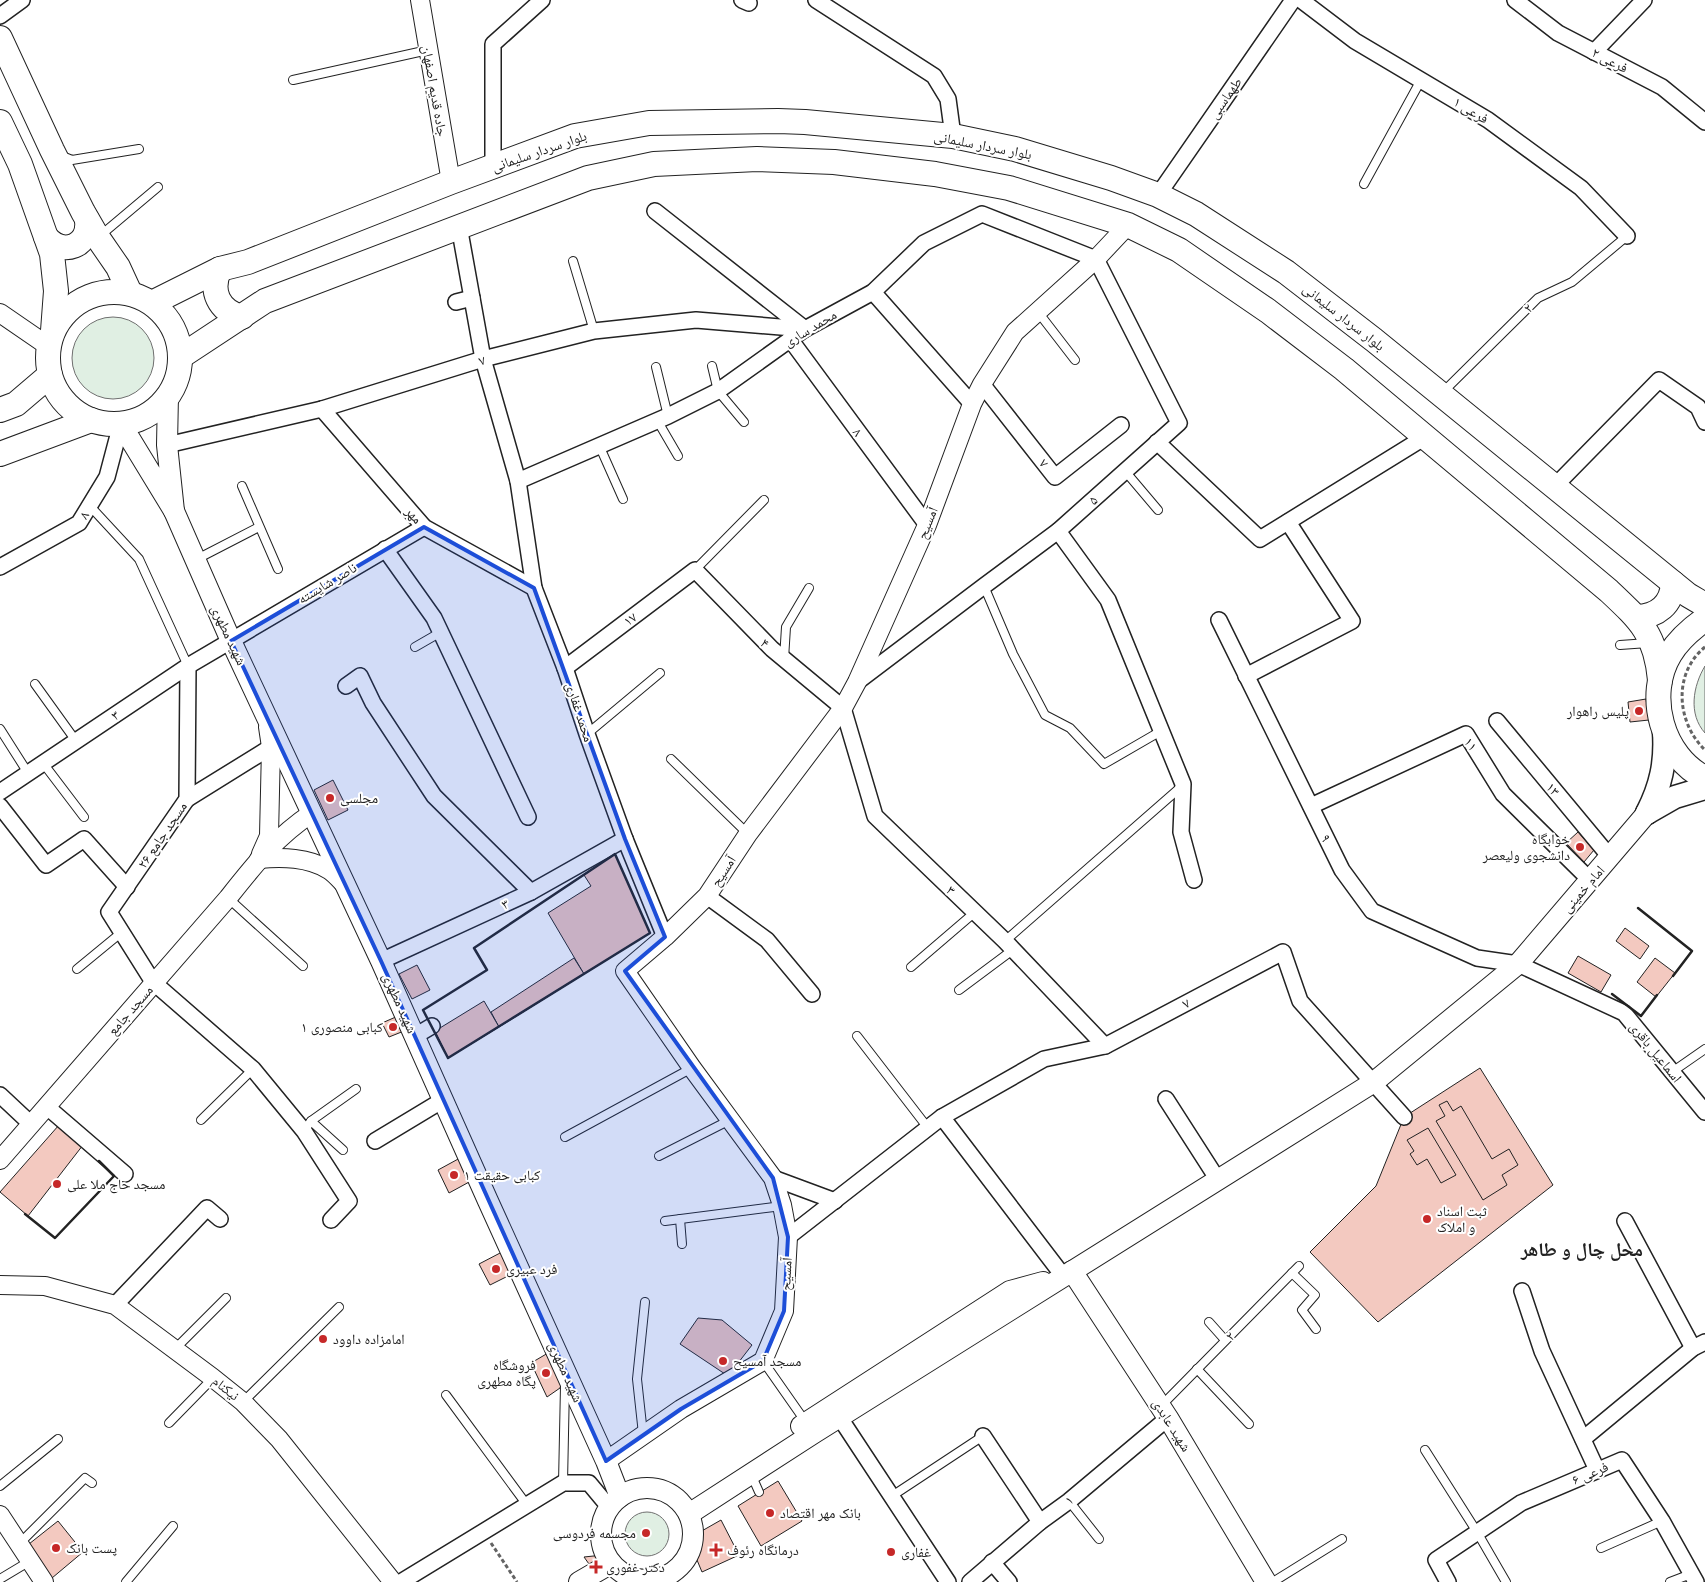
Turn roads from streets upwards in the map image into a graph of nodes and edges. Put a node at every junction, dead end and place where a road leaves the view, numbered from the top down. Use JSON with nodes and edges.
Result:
{"nodes":[{"id":1,"x":22,"y":0,"type":"edge"},
{"id":2,"x":420,"y":0,"type":"edge"},
{"id":3,"x":542,"y":0,"type":"edge"},
{"id":4,"x":816,"y":0,"type":"edge"},
{"id":5,"x":1292,"y":0,"type":"edge"},
{"id":6,"x":1302,"y":0,"type":"edge"},
{"id":7,"x":1515,"y":0,"type":"edge"},
{"id":8,"x":1644,"y":0,"type":"edge"},
{"id":9,"x":0,"y":16,"type":"edge"},
{"id":10,"x":0,"y":38,"type":"edge"},
{"id":11,"x":1594,"y":52,"type":"junction"},
{"id":12,"x":0,"y":122,"type":"edge"},
{"id":13,"x":1705,"y":122,"type":"edge"},
{"id":14,"x":953,"y":136,"type":"junction"},
{"id":15,"x":494,"y":166,"type":"junction"},
{"id":16,"x":451,"y":182,"type":"junction"},
{"id":17,"x":1158,"y":195,"type":"junction"},
{"id":18,"x":655,"y":211,"type":"dead end"},
{"id":19,"x":1128,"y":225,"type":"junction"},
{"id":20,"x":459,"y":226,"type":"junction"},
{"id":21,"x":92,"y":229,"type":"junction"},
{"id":22,"x":1627,"y":236,"type":"road end"},
{"id":23,"x":46,"y":237,"type":"junction"},
{"id":24,"x":1096,"y":259,"type":"junction"},
{"id":25,"x":220,"y":270,"type":"junction"},
{"id":26,"x":873,"y":292,"type":"junction"},
{"id":27,"x":130,"y":293,"type":"junction"},
{"id":28,"x":472,"y":298,"type":"junction"},
{"id":29,"x":456,"y":302,"type":"dead end"},
{"id":30,"x":152,"y":303,"type":"junction"},
{"id":31,"x":0,"y":313,"type":"edge"},
{"id":32,"x":242,"y":317,"type":"junction"},
{"id":33,"x":805,"y":329,"type":"junction"},
{"id":34,"x":51,"y":338,"type":"junction"},
{"id":35,"x":790,"y":339,"type":"junction"},
{"id":36,"x":180,"y":356,"type":"junction"},
{"id":37,"x":482,"y":359,"type":"junction"},
{"id":38,"x":50,"y":375,"type":"junction"},
{"id":39,"x":982,"y":384,"type":"junction"},
{"id":40,"x":168,"y":395,"type":"junction"},
{"id":41,"x":972,"y":404,"type":"junction"},
{"id":42,"x":322,"y":409,"type":"junction"},
{"id":43,"x":0,"y":410,"type":"edge"},
{"id":44,"x":91,"y":420,"type":"junction"},
{"id":45,"x":1705,"y":422,"type":"edge"},
{"id":46,"x":121,"y":424,"type":"junction"},
{"id":47,"x":1120,"y":425,"type":"dead end"},
{"id":48,"x":1425,"y":437,"type":"junction"},
{"id":49,"x":1157,"y":442,"type":"junction"},
{"id":50,"x":167,"y":445,"type":"junction"},
{"id":51,"x":0,"y":454,"type":"edge"},
{"id":52,"x":518,"y":481,"type":"junction"},
{"id":53,"x":1554,"y":487,"type":"junction"},
{"id":54,"x":174,"y":511,"type":"junction"},
{"id":55,"x":1288,"y":522,"type":"junction"},
{"id":56,"x":927,"y":525,"type":"junction"},
{"id":57,"x":424,"y":526,"type":"junction"},
{"id":58,"x":1058,"y":531,"type":"junction"},
{"id":59,"x":385,"y":549,"type":"junction"},
{"id":60,"x":0,"y":567,"type":"edge"},
{"id":61,"x":695,"y":570,"type":"joint"},
{"id":62,"x":1673,"y":583,"type":"junction"},
{"id":63,"x":534,"y":588,"type":"junction"},
{"id":64,"x":1705,"y":604,"type":"edge"},
{"id":65,"x":1637,"y":617,"type":"junction"},
{"id":66,"x":1705,"y":619,"type":"edge"},
{"id":67,"x":1219,"y":620,"type":"dead end"},
{"id":68,"x":231,"y":641,"type":"junction"},
{"id":69,"x":188,"y":666,"type":"junction"},
{"id":70,"x":565,"y":668,"type":"junction"},
{"id":71,"x":1246,"y":676,"type":"junction"},
{"id":72,"x":1660,"y":680,"type":"junction"},
{"id":73,"x":857,"y":682,"type":"junction"},
{"id":74,"x":346,"y":686,"type":"dead end"},
{"id":75,"x":843,"y":708,"type":"junction"},
{"id":76,"x":266,"y":716,"type":"junction"},
{"id":77,"x":1497,"y":721,"type":"dead end"},
{"id":78,"x":1664,"y":732,"type":"junction"},
{"id":79,"x":271,"y":747,"type":"junction"},
{"id":80,"x":1705,"y":778,"type":"edge"},
{"id":81,"x":1705,"y":788,"type":"edge"},
{"id":82,"x":0,"y":792,"type":"edge"},
{"id":83,"x":187,"y":798,"type":"junction"},
{"id":84,"x":1311,"y":806,"type":"junction"},
{"id":85,"x":315,"y":810,"type":"junction"},
{"id":86,"x":2,"y":813,"type":"edge"},
{"id":87,"x":1648,"y":813,"type":"junction"},
{"id":88,"x":528,"y":817,"type":"dead end"},
{"id":89,"x":625,"y":839,"type":"junction"},
{"id":90,"x":1610,"y":856,"type":"junction"},
{"id":91,"x":259,"y":859,"type":"junction"},
{"id":92,"x":1194,"y":880,"type":"dead end"},
{"id":93,"x":1590,"y":880,"type":"junction"},
{"id":94,"x":344,"y":884,"type":"junction"},
{"id":95,"x":127,"y":887,"type":"junction"},
{"id":96,"x":531,"y":892,"type":"junction"},
{"id":97,"x":707,"y":896,"type":"junction"},
{"id":98,"x":665,"y":937,"type":"junction"},
{"id":99,"x":381,"y":961,"type":"junction"},
{"id":100,"x":1518,"y":964,"type":"junction"},
{"id":101,"x":153,"y":982,"type":"junction"},
{"id":102,"x":812,"y":994,"type":"dead end"},
{"id":103,"x":1105,"y":1046,"type":"junction"},
{"id":104,"x":1374,"y":1082,"type":"junction"},
{"id":105,"x":0,"y":1095,"type":"edge"},
{"id":106,"x":1166,"y":1099,"type":"dead end"},
{"id":107,"x":443,"y":1100,"type":"junction"},
{"id":108,"x":46,"y":1106,"type":"junction"},
{"id":109,"x":1705,"y":1112,"type":"edge"},
{"id":110,"x":942,"y":1117,"type":"junction"},
{"id":111,"x":1404,"y":1117,"type":"dead end"},
{"id":112,"x":31,"y":1124,"type":"junction"},
{"id":113,"x":375,"y":1141,"type":"dead end"},
{"id":114,"x":0,"y":1160,"type":"edge"},
{"id":115,"x":125,"y":1174,"type":"dead end"},
{"id":116,"x":774,"y":1178,"type":"junction"},
{"id":117,"x":1218,"y":1180,"type":"junction"},
{"id":118,"x":835,"y":1201,"type":"junction"},
{"id":119,"x":220,"y":1219,"type":"dead end"},
{"id":120,"x":331,"y":1220,"type":"dead end"},
{"id":121,"x":1625,"y":1221,"type":"dead end"},
{"id":122,"x":788,"y":1237,"type":"junction"},
{"id":123,"x":1063,"y":1277,"type":"junction"},
{"id":124,"x":0,"y":1285,"type":"edge"},
{"id":125,"x":1522,"y":1291,"type":"dead end"},
{"id":126,"x":115,"y":1305,"type":"junction"},
{"id":127,"x":1699,"y":1345,"type":"edge"},
{"id":128,"x":1164,"y":1412,"type":"junction"},
{"id":129,"x":840,"y":1418,"type":"junction"},
{"id":130,"x":983,"y":1436,"type":"road end"},
{"id":131,"x":1583,"y":1439,"type":"junction"},
{"id":132,"x":606,"y":1461,"type":"junction"},
{"id":133,"x":1597,"y":1470,"type":"junction"},
{"id":134,"x":615,"y":1502,"type":"junction"},
{"id":135,"x":685,"y":1509,"type":"junction"},
{"id":136,"x":0,"y":1515,"type":"edge"},
{"id":137,"x":1040,"y":1522,"type":"junction"},
{"id":138,"x":992,"y":1562,"type":"junction"},
{"id":139,"x":609,"y":1563,"type":"junction"},
{"id":140,"x":39,"y":1572,"type":"edge"},
{"id":141,"x":673,"y":1578,"type":"edge"},
{"id":142,"x":1693,"y":1578,"type":"edge"},
{"id":143,"x":390,"y":1580,"type":"edge"},
{"id":144,"x":632,"y":1580,"type":"edge"},
{"id":145,"x":579,"y":1582,"type":"edge"},
{"id":146,"x":948,"y":1582,"type":"edge"},
{"id":147,"x":970,"y":1582,"type":"edge"},
{"id":148,"x":1009,"y":1582,"type":"edge"},
{"id":149,"x":1266,"y":1582,"type":"edge"},
{"id":150,"x":1448,"y":1582,"type":"edge"}],
"edges":[{"from":1,"to":9,"type":"street"},
{"from":2,"to":16,"type":"street","name":"جاده قدیم اصفهان"},
{"from":3,"to":15,"type":"street"},
{"from":4,"to":14,"type":"street"},
{"from":5,"to":17,"type":"street","name":"طهماسبی"},
{"from":6,"to":22,"type":"street","name":"فرعی ۱"},
{"from":7,"to":11,"type":"street","name":"فرعی ۲"},
{"from":8,"to":11,"type":"street"},
{"from":10,"to":21,"type":"highway"},
{"from":11,"to":13,"type":"street","name":"فرعی ۲"},
{"from":12,"to":23,"type":"highway"},
{"from":14,"to":15,"type":"highway","name":"بلوار سردار سلیمانی"},
{"from":14,"to":17,"type":"highway","name":"بلوار سردار سلیمانی"},
{"from":15,"to":16,"type":"highway","name":"بلوار سردار سلیمانی"},
{"from":16,"to":25,"type":"highway","name":"بلوار سردار سلیمانی"},
{"from":17,"to":53,"type":"highway","name":"بلوار سردار سلیمانی"},
{"from":18,"to":33,"type":"street"},
{"from":19,"to":20,"type":"highway"},
{"from":19,"to":24,"type":"street","name":"آمسیح"},
{"from":19,"to":48,"type":"highway"},
{"from":20,"to":28,"type":"street","name":"محمد غفاری"},
{"from":20,"to":32,"type":"highway"},
{"from":21,"to":23,"type":"highway"},
{"from":21,"to":27,"type":"highway"},
{"from":23,"to":34,"type":"highway"},
{"from":24,"to":26,"type":"street","name":"محمد ساری"},
{"from":24,"to":39,"type":"street","name":"آمسیح"},
{"from":24,"to":49,"type":"street","name":"۵"},
{"from":25,"to":30,"type":"highway","name":"بلوار سردار سلیمانی"},
{"from":25,"to":32,"type":"highway"},
{"from":26,"to":33,"type":"street","name":"محمد ساری"},
{"from":26,"to":41,"type":"street"},
{"from":27,"to":30,"type":"highway"},
{"from":27,"to":34,"type":"highway"},
{"from":28,"to":29,"type":"street"},
{"from":28,"to":37,"type":"street","name":"محمد غفاری"},
{"from":30,"to":36,"type":"highway"},
{"from":31,"to":34,"type":"street"},
{"from":32,"to":36,"type":"highway"},
{"from":33,"to":35,"type":"street","name":"محمد ساری"},
{"from":33,"to":37,"type":"street","name":"۷"},
{"from":34,"to":38,"type":"highway"},
{"from":35,"to":52,"type":"street","name":"محمد ساری"},
{"from":35,"to":56,"type":"street","name":"۸"},
{"from":36,"to":40,"type":"highway"},
{"from":37,"to":42,"type":"street","name":"۷"},
{"from":37,"to":52,"type":"street","name":"محمد غفاری"},
{"from":38,"to":43,"type":"highway"},
{"from":38,"to":44,"type":"highway"},
{"from":39,"to":41,"type":"street","name":"آمسیح"},
{"from":39,"to":47,"type":"street","name":"۷"},
{"from":40,"to":46,"type":"highway"},
{"from":40,"to":50,"type":"main road"},
{"from":41,"to":56,"type":"street","name":"آمسیح"},
{"from":42,"to":50,"type":"street","name":"۷"},
{"from":42,"to":57,"type":"street","name":"مهر"},
{"from":44,"to":46,"type":"highway"},
{"from":44,"to":51,"type":"highway"},
{"from":45,"to":53,"type":"street"},
{"from":46,"to":54,"type":"main road"},
{"from":46,"to":60,"type":"street","name":"۸"},
{"from":48,"to":55,"type":"street"},
{"from":48,"to":65,"type":"highway"},
{"from":49,"to":55,"type":"street"},
{"from":49,"to":58,"type":"street","name":"۵"},
{"from":50,"to":54,"type":"main road"},
{"from":52,"to":63,"type":"street","name":"محمد غفاری"},
{"from":53,"to":62,"type":"highway","name":"بلوار سردار سلیمانی"},
{"from":54,"to":68,"type":"main road","name":"شهید مطهری"},
{"from":55,"to":71,"type":"street"},
{"from":56,"to":73,"type":"street","name":"آمسیح"},
{"from":57,"to":59,"type":"street","name":"ناصر شایسته"},
{"from":57,"to":63,"type":"street","name":"مهر"},
{"from":58,"to":73,"type":"street","name":"۵"},
{"from":58,"to":92,"type":"street"},
{"from":59,"to":68,"type":"street","name":"ناصر شایسته"},
{"from":59,"to":88,"type":"street"},
{"from":61,"to":70,"type":"street","name":"۱۷"},
{"from":61,"to":75,"type":"street","name":"۴"},
{"from":62,"to":64,"type":"highway","name":"بلوار سردار سلیمانی"},
{"from":62,"to":65,"type":"highway"},
{"from":63,"to":70,"type":"street","name":"محمد غفاری"},
{"from":65,"to":72,"type":"highway"},
{"from":66,"to":72,"type":"highway"},
{"from":67,"to":71,"type":"street","name":"۹"},
{"from":68,"to":69,"type":"street","name":"۳"},
{"from":68,"to":76,"type":"main road","name":"شهید مطهری"},
{"from":69,"to":82,"type":"street","name":"۳"},
{"from":69,"to":83,"type":"street","name":"۲۶ مسجد جامع"},
{"from":70,"to":89,"type":"street","name":"محمد غفاری"},
{"from":71,"to":84,"type":"street","name":"۹"},
{"from":72,"to":78,"type":"highway"},
{"from":73,"to":75,"type":"street","name":"آمسیح"},
{"from":74,"to":96,"type":"street"},
{"from":75,"to":97,"type":"street","name":"آمسیح"},
{"from":75,"to":103,"type":"street","name":"۳"},
{"from":76,"to":79,"type":"street"},
{"from":76,"to":85,"type":"main road","name":"شهید مطهری"},
{"from":77,"to":90,"type":"street","name":"۱۳"},
{"from":78,"to":80,"type":"highway"},
{"from":78,"to":87,"type":"main road"},
{"from":79,"to":83,"type":"street"},
{"from":79,"to":91,"type":"street"},
{"from":81,"to":87,"type":"main road"},
{"from":83,"to":95,"type":"street","name":"۲۶ مسجد جامع"},
{"from":84,"to":93,"type":"street","name":"۱۱"},
{"from":84,"to":100,"type":"street","name":"۹"},
{"from":85,"to":91,"type":"street"},
{"from":85,"to":94,"type":"main road","name":"شهید مطهری"},
{"from":86,"to":95,"type":"street"},
{"from":87,"to":90,"type":"main road","name":"امام خمینی"},
{"from":89,"to":96,"type":"street","name":"۳"},
{"from":89,"to":98,"type":"street","name":"محمد غفاری"},
{"from":90,"to":93,"type":"main road","name":"امام خمینی"},
{"from":91,"to":94,"type":"street"},
{"from":91,"to":101,"type":"street","name":"مسجد جامع"},
{"from":93,"to":100,"type":"main road","name":"امام خمینی"},
{"from":94,"to":99,"type":"main road","name":"شهید مطهری"},
{"from":95,"to":101,"type":"street","name":"۲۶ مسجد جامع"},
{"from":96,"to":99,"type":"street","name":"۳"},
{"from":97,"to":98,"type":"street","name":"آمسیح"},
{"from":97,"to":102,"type":"street"},
{"from":98,"to":116,"type":"street","name":"آمسیح"},
{"from":99,"to":107,"type":"main road","name":"شهید مطهری"},
{"from":100,"to":104,"type":"main road","name":"امام خمینی"},
{"from":100,"to":109,"type":"street","name":"اسماعیل باقری"},
{"from":101,"to":108,"type":"street","name":"مسجد جامع"},
{"from":101,"to":120,"type":"street"},
{"from":103,"to":104,"type":"street","name":"۷"},
{"from":103,"to":110,"type":"street","name":"۷"},
{"from":104,"to":111,"type":"street"},
{"from":104,"to":117,"type":"main road","name":"امام خمینی"},
{"from":105,"to":112,"type":"street"},
{"from":106,"to":117,"type":"street"},
{"from":107,"to":113,"type":"street"},
{"from":107,"to":132,"type":"main road","name":"شهید مطهری"},
{"from":108,"to":112,"type":"street","name":"مسجد جامع"},
{"from":108,"to":115,"type":"street"},
{"from":110,"to":118,"type":"street","name":"۷"},
{"from":110,"to":123,"type":"street"},
{"from":112,"to":114,"type":"street","name":"مسجد جامع"},
{"from":116,"to":118,"type":"street"},
{"from":116,"to":122,"type":"street","name":"آمسیح"},
{"from":117,"to":123,"type":"main road","name":"امام خمینی"},
{"from":118,"to":122,"type":"street","name":"۷"},
{"from":119,"to":126,"type":"street"},
{"from":121,"to":127,"type":"street"},
{"from":122,"to":132,"type":"street","name":"آمسیح"},
{"from":123,"to":128,"type":"main road","name":"شهید عابدی"},
{"from":123,"to":129,"type":"main road","name":"امام خمینی"},
{"from":123,"to":135,"type":"main road"},
{"from":124,"to":126,"type":"street","name":"نیکنام"},
{"from":125,"to":131,"type":"street"},
{"from":126,"to":143,"type":"street","name":"نیکنام"},
{"from":127,"to":131,"type":"street"},
{"from":128,"to":137,"type":"street","name":"۱"},
{"from":128,"to":149,"type":"main road","name":"شهید عابدی"},
{"from":129,"to":135,"type":"main road","name":"امام خمینی"},
{"from":129,"to":146,"type":"street"},
{"from":130,"to":137,"type":"street"},
{"from":131,"to":133,"type":"street"},
{"from":132,"to":134,"type":"main road","name":"شهید مطهری"},
{"from":133,"to":142,"type":"street","name":"فرعی ۶"},
{"from":133,"to":150,"type":"street","name":"فرعی ۶"},
{"from":134,"to":135,"type":"main road"},
{"from":134,"to":139,"type":"main road"},
{"from":134,"to":143,"type":"street"},
{"from":135,"to":141,"type":"main road"},
{"from":136,"to":140,"type":"street"},
{"from":137,"to":138,"type":"street","name":"۱"},
{"from":138,"to":147,"type":"street","name":"۱"},
{"from":138,"to":148,"type":"street"},
{"from":139,"to":144,"type":"main road"},
{"from":139,"to":145,"type":"main road"},
{"from":141,"to":144,"type":"main road"}]}
